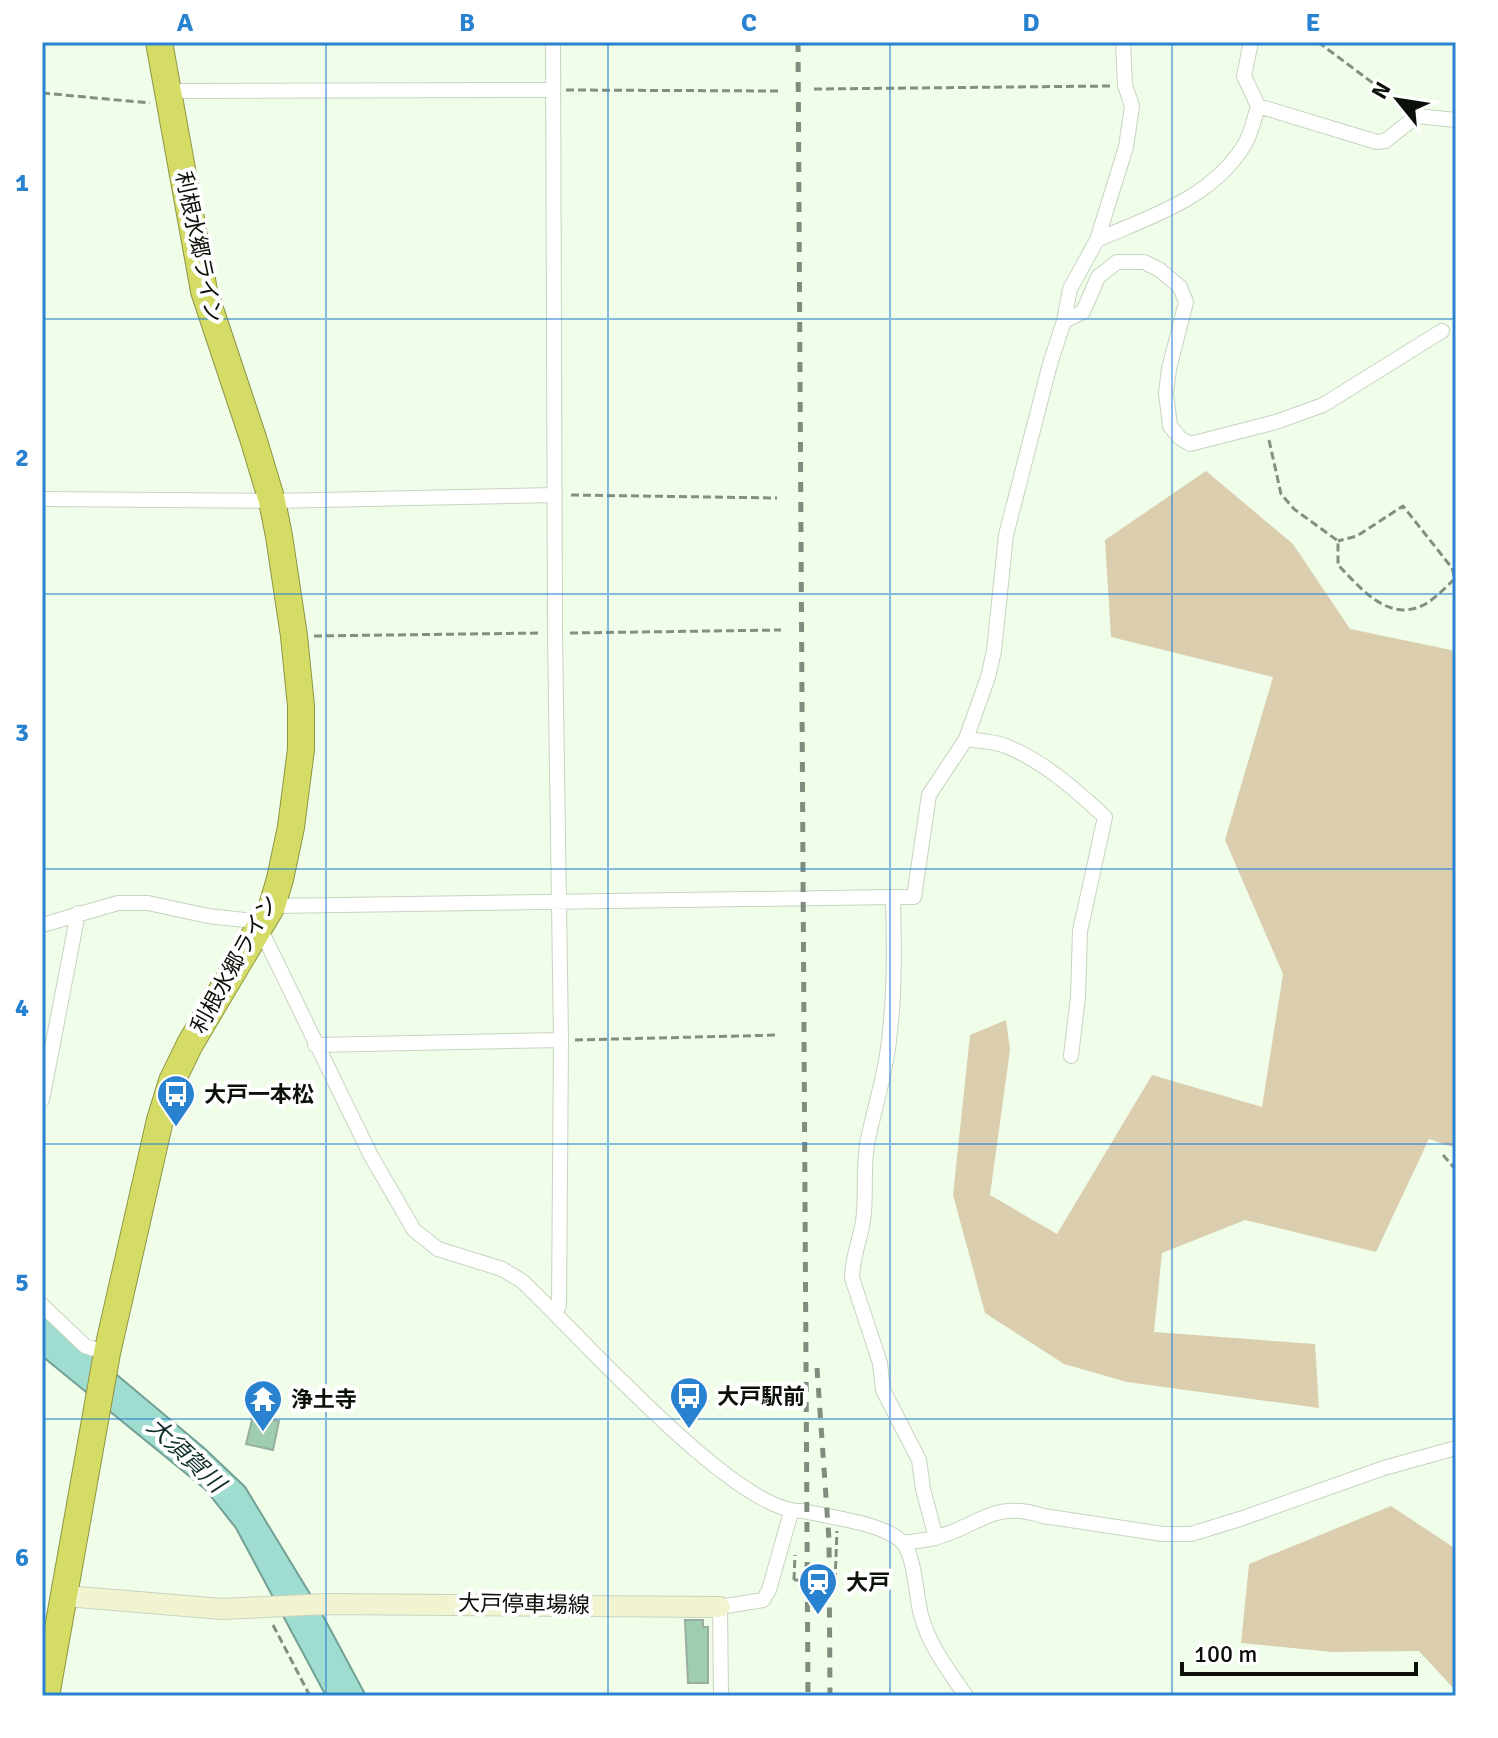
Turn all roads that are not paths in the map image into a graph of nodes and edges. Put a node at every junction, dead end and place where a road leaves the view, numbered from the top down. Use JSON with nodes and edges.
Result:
{"nodes":[{"id":1,"x":159,"y":42,"type":"edge"},
{"id":2,"x":553,"y":42,"type":"edge"},
{"id":3,"x":1123,"y":42,"type":"edge"},
{"id":4,"x":1251,"y":42,"type":"edge"},
{"id":5,"x":553,"y":90,"type":"junction"},
{"id":6,"x":169,"y":98,"type":"junction"},
{"id":7,"x":1258,"y":106,"type":"junction"},
{"id":8,"x":1456,"y":120,"type":"edge"},
{"id":9,"x":1097,"y":240,"type":"junction"},
{"id":10,"x":1064,"y":321,"type":"junction"},
{"id":11,"x":1442,"y":331,"type":"dead end"},
{"id":12,"x":555,"y":495,"type":"junction"},
{"id":13,"x":42,"y":499,"type":"edge"},
{"id":14,"x":272,"y":501,"type":"junction"},
{"id":15,"x":966,"y":739,"type":"junction"},
{"id":16,"x":893,"y":897,"type":"junction"},
{"id":17,"x":559,"y":900,"type":"junction"},
{"id":18,"x":78,"y":913,"type":"junction"},
{"id":19,"x":265,"y":919,"type":"junction"},
{"id":20,"x":42,"y":925,"type":"edge"},
{"id":21,"x":561,"y":1040,"type":"junction"},
{"id":22,"x":315,"y":1045,"type":"junction"},
{"id":23,"x":1071,"y":1056,"type":"dead end"},
{"id":24,"x":42,"y":1100,"type":"edge"},
{"id":25,"x":42,"y":1305,"type":"edge"},
{"id":26,"x":555,"y":1312,"type":"junction"},
{"id":27,"x":106,"y":1358,"type":"junction"},
{"id":28,"x":1456,"y":1448,"type":"edge"},
{"id":29,"x":791,"y":1512,"type":"junction"},
{"id":30,"x":936,"y":1538,"type":"junction"},
{"id":31,"x":903,"y":1543,"type":"junction"},
{"id":32,"x":66,"y":1596,"type":"junction"},
{"id":33,"x":720,"y":1607,"type":"junction"},
{"id":34,"x":47,"y":1680,"type":"edge"},
{"id":35,"x":721,"y":1696,"type":"edge"},
{"id":36,"x":966,"y":1696,"type":"edge"}],
"edges":[{"from":1,"to":6,"type":"highway","name":"利根水郷ライン"},
{"from":2,"to":5,"type":"street"},
{"from":3,"to":9,"type":"street"},
{"from":4,"to":7,"type":"street"},
{"from":5,"to":6,"type":"street"},
{"from":5,"to":12,"type":"street"},
{"from":6,"to":14,"type":"highway","name":"利根水郷ライン"},
{"from":7,"to":8,"type":"street"},
{"from":7,"to":9,"type":"street"},
{"from":9,"to":10,"type":"street"},
{"from":10,"to":11,"type":"street"},
{"from":10,"to":15,"type":"street"},
{"from":12,"to":14,"type":"street"},
{"from":12,"to":17,"type":"street"},
{"from":13,"to":14,"type":"street"},
{"from":14,"to":19,"type":"highway","name":"利根水郷ライン"},
{"from":15,"to":16,"type":"street"},
{"from":15,"to":23,"type":"street"},
{"from":16,"to":17,"type":"street"},
{"from":16,"to":30,"type":"street"},
{"from":17,"to":19,"type":"street"},
{"from":17,"to":21,"type":"street"},
{"from":18,"to":19,"type":"street"},
{"from":18,"to":20,"type":"street"},
{"from":18,"to":24,"type":"street"},
{"from":19,"to":22,"type":"street"},
{"from":19,"to":27,"type":"highway","name":"利根水郷ライン"},
{"from":21,"to":22,"type":"street"},
{"from":21,"to":26,"type":"street"},
{"from":22,"to":26,"type":"street"},
{"from":25,"to":27,"type":"street"},
{"from":26,"to":29,"type":"street"},
{"from":27,"to":32,"type":"highway","name":"利根水郷ライン"},
{"from":28,"to":30,"type":"street"},
{"from":29,"to":31,"type":"street"},
{"from":29,"to":33,"type":"street"},
{"from":30,"to":31,"type":"street"},
{"from":31,"to":36,"type":"street"},
{"from":32,"to":33,"type":"main road","name":"大戸停車場線"},
{"from":32,"to":34,"type":"highway","name":"利根水郷ライン"},
{"from":33,"to":35,"type":"street"}]}
